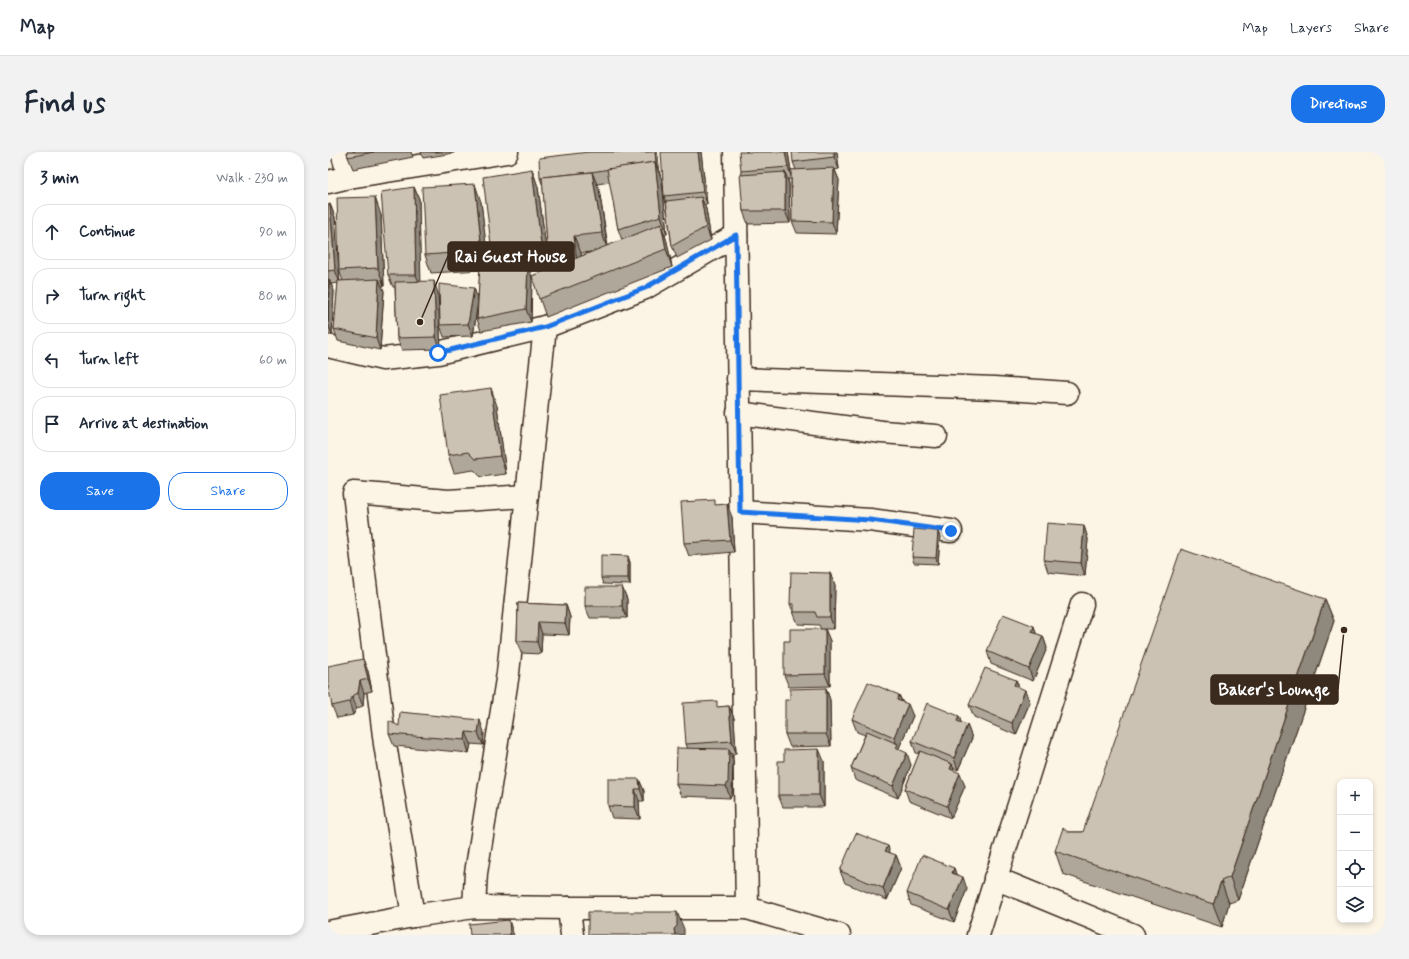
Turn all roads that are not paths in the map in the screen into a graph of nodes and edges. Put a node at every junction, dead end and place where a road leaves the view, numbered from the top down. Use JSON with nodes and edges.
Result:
{"nodes":[{"id":1,"x":342,"y":152,"type":"edge"},
{"id":2,"x":507,"y":152,"type":"edge"},
{"id":3,"x":735,"y":152,"type":"edge"},
{"id":4,"x":349,"y":177,"type":"junction"},
{"id":5,"x":328,"y":182,"type":"edge"},
{"id":6,"x":736,"y":235,"type":"junction"},
{"id":7,"x":545,"y":327,"type":"junction"},
{"id":8,"x":328,"y":346,"type":"edge"},
{"id":9,"x":738,"y":379,"type":"junction"},
{"id":10,"x":1067,"y":393,"type":"dead end"},
{"id":11,"x":738,"y":413,"type":"junction"},
{"id":12,"x":936,"y":436,"type":"dead end"},
{"id":13,"x":526,"y":496,"type":"junction"},
{"id":14,"x":740,"y":512,"type":"junction"},
{"id":15,"x":951,"y":531,"type":"dead end"},
{"id":16,"x":1082,"y":604,"type":"dead end"},
{"id":17,"x":995,"y":878,"type":"junction"},
{"id":18,"x":474,"y":907,"type":"junction"},
{"id":19,"x":569,"y":908,"type":"junction"},
{"id":20,"x":747,"y":908,"type":"junction"},
{"id":21,"x":413,"y":916,"type":"junction"},
{"id":22,"x":328,"y":932,"type":"edge"},
{"id":23,"x":572,"y":935,"type":"edge"},
{"id":24,"x":839,"y":935,"type":"edge"},
{"id":25,"x":978,"y":935,"type":"edge"},
{"id":26,"x":1134,"y":935,"type":"edge"}],
"edges":[{"from":1,"to":4,"type":"street"},
{"from":2,"to":4,"type":"street"},
{"from":3,"to":6,"type":"street"},
{"from":4,"to":5,"type":"street"},
{"from":6,"to":7,"type":"street"},
{"from":6,"to":9,"type":"street"},
{"from":7,"to":8,"type":"street"},
{"from":7,"to":13,"type":"street"},
{"from":9,"to":10,"type":"street"},
{"from":9,"to":11,"type":"street"},
{"from":11,"to":12,"type":"street"},
{"from":11,"to":14,"type":"street"},
{"from":13,"to":18,"type":"street"},
{"from":13,"to":21,"type":"street"},
{"from":14,"to":15,"type":"street"},
{"from":14,"to":20,"type":"street"},
{"from":16,"to":17,"type":"street"},
{"from":17,"to":25,"type":"street"},
{"from":17,"to":26,"type":"street"},
{"from":18,"to":19,"type":"street"},
{"from":18,"to":21,"type":"street"},
{"from":19,"to":20,"type":"street"},
{"from":19,"to":23,"type":"street"},
{"from":20,"to":24,"type":"street"},
{"from":21,"to":22,"type":"street"}]}
